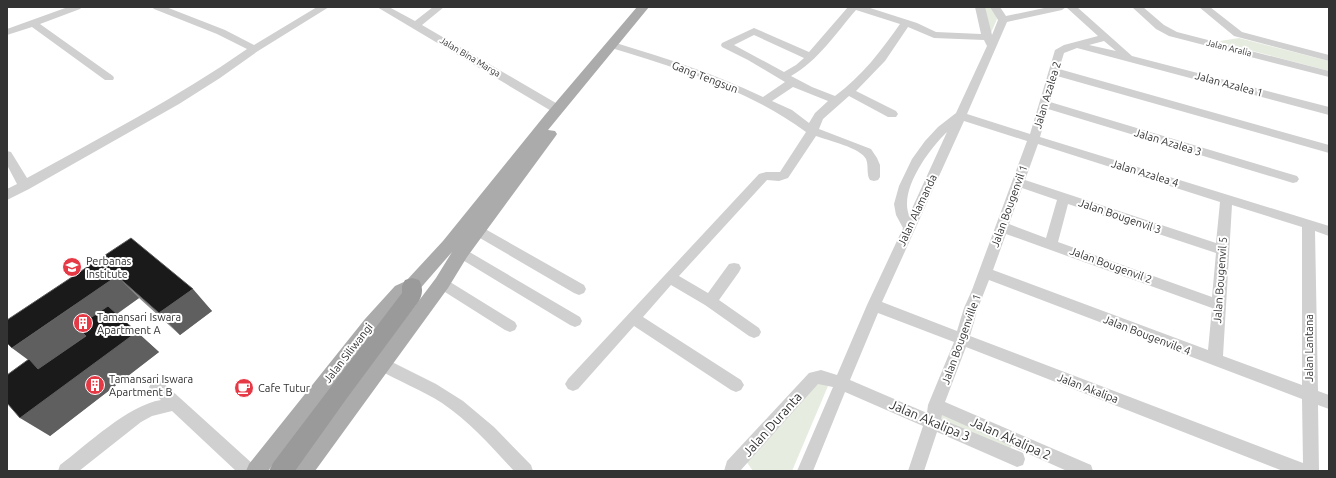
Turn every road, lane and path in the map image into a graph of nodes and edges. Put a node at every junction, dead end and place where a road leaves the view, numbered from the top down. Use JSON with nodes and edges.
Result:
{"nodes":[{"id":1,"x":77,"y":7,"type":"edge"},
{"id":2,"x":156,"y":7,"type":"edge"},
{"id":3,"x":304,"y":7,"type":"edge"},
{"id":4,"x":382,"y":7,"type":"edge"},
{"id":5,"x":439,"y":7,"type":"edge"},
{"id":6,"x":643,"y":7,"type":"edge"},
{"id":7,"x":653,"y":7,"type":"edge"},
{"id":8,"x":853,"y":7,"type":"edge"},
{"id":9,"x":857,"y":7,"type":"edge"},
{"id":10,"x":980,"y":7,"type":"edge"},
{"id":11,"x":995,"y":7,"type":"edge"},
{"id":12,"x":1062,"y":7,"type":"edge"},
{"id":13,"x":1072,"y":7,"type":"edge"},
{"id":14,"x":1137,"y":7,"type":"edge"},
{"id":15,"x":1204,"y":7,"type":"edge"},
{"id":16,"x":319,"y":9,"type":"edge"},
{"id":17,"x":1003,"y":20,"type":"junction"},
{"id":18,"x":33,"y":23,"type":"junction"},
{"id":19,"x":906,"y":23,"type":"junction"},
{"id":20,"x":415,"y":26,"type":"junction"},
{"id":21,"x":7,"y":32,"type":"edge"},
{"id":22,"x":1238,"y":34,"type":"junction"},
{"id":23,"x":987,"y":37,"type":"junction"},
{"id":24,"x":1106,"y":37,"type":"junction"},
{"id":25,"x":1206,"y":42,"type":"junction"},
{"id":26,"x":1078,"y":44,"type":"junction"},
{"id":27,"x":616,"y":46,"type":"junction"},
{"id":28,"x":992,"y":47,"type":"junction"},
{"id":29,"x":254,"y":49,"type":"junction"},
{"id":30,"x":811,"y":57,"type":"junction"},
{"id":31,"x":1129,"y":57,"type":"junction"},
{"id":32,"x":1329,"y":58,"type":"edge"},
{"id":33,"x":1053,"y":71,"type":"junction"},
{"id":34,"x":1329,"y":74,"type":"edge"},
{"id":35,"x":109,"y":78,"type":"dead end"},
{"id":36,"x":788,"y":79,"type":"junction"},
{"id":37,"x":848,"y":91,"type":"junction"},
{"id":38,"x":836,"y":100,"type":"junction"},
{"id":39,"x":764,"y":101,"type":"junction"},
{"id":40,"x":1044,"y":104,"type":"junction"},
{"id":41,"x":562,"y":111,"type":"junction"},
{"id":42,"x":1329,"y":111,"type":"edge"},
{"id":43,"x":892,"y":114,"type":"dead end"},
{"id":44,"x":960,"y":116,"type":"junction"},
{"id":45,"x":813,"y":131,"type":"junction"},
{"id":46,"x":1034,"y":138,"type":"junction"},
{"id":47,"x":1329,"y":149,"type":"edge"},
{"id":48,"x":7,"y":155,"type":"edge"},
{"id":49,"x":874,"y":177,"type":"dead end"},
{"id":50,"x":1293,"y":179,"type":"dead end"},
{"id":51,"x":1018,"y":182,"type":"junction"},
{"id":52,"x":25,"y":186,"type":"junction"},
{"id":53,"x":7,"y":195,"type":"edge"},
{"id":54,"x":1064,"y":197,"type":"junction"},
{"id":55,"x":1226,"y":198,"type":"junction"},
{"id":56,"x":1308,"y":224,"type":"junction"},
{"id":57,"x":909,"y":227,"type":"junction"},
{"id":58,"x":1002,"y":227,"type":"junction"},
{"id":59,"x":478,"y":230,"type":"junction"},
{"id":60,"x":1329,"y":231,"type":"edge"},
{"id":61,"x":1051,"y":244,"type":"junction"},
{"id":62,"x":455,"y":249,"type":"junction"},
{"id":63,"x":1222,"y":250,"type":"junction"},
{"id":64,"x":734,"y":268,"type":"dead end"},
{"id":65,"x":985,"y":274,"type":"junction"},
{"id":66,"x":670,"y":277,"type":"junction"},
{"id":67,"x":442,"y":283,"type":"junction"},
{"id":68,"x":412,"y":286,"type":"junction"},
{"id":69,"x":579,"y":290,"type":"dead end"},
{"id":70,"x":710,"y":301,"type":"junction"},
{"id":71,"x":874,"y":305,"type":"junction"},
{"id":72,"x":1219,"y":305,"type":"junction"},
{"id":73,"x":633,"y":318,"type":"junction"},
{"id":74,"x":575,"y":321,"type":"dead end"},
{"id":75,"x":510,"y":326,"type":"dead end"},
{"id":76,"x":754,"y":332,"type":"dead end"},
{"id":77,"x":962,"y":340,"type":"junction"},
{"id":78,"x":1215,"y":360,"type":"junction"},
{"id":79,"x":382,"y":364,"type":"junction"},
{"id":80,"x":814,"y":378,"type":"joint"},
{"id":81,"x":841,"y":383,"type":"junction"},
{"id":82,"x":573,"y":384,"type":"dead end"},
{"id":83,"x":736,"y":385,"type":"dead end"},
{"id":84,"x":158,"y":386,"type":"dead end"},
{"id":85,"x":1310,"y":395,"type":"junction"},
{"id":86,"x":1329,"y":402,"type":"edge"},
{"id":87,"x":175,"y":403,"type":"junction"},
{"id":88,"x":936,"y":405,"type":"junction"},
{"id":89,"x":933,"y":421,"type":"junction"},
{"id":90,"x":1022,"y":442,"type":"junction"},
{"id":91,"x":1016,"y":465,"type":"edge"},
{"id":92,"x":66,"y":471,"type":"edge"},
{"id":93,"x":248,"y":471,"type":"edge"},
{"id":94,"x":256,"y":471,"type":"edge"},
{"id":95,"x":281,"y":471,"type":"edge"},
{"id":96,"x":303,"y":471,"type":"edge"},
{"id":97,"x":525,"y":471,"type":"edge"},
{"id":98,"x":732,"y":471,"type":"edge"},
{"id":99,"x":805,"y":471,"type":"edge"},
{"id":100,"x":916,"y":471,"type":"edge"},
{"id":101,"x":1085,"y":471,"type":"edge"},
{"id":102,"x":1303,"y":471,"type":"edge"},
{"id":103,"x":1311,"y":471,"type":"edge"}],
"edges":[{"from":1,"to":18,"type":"street"},
{"from":2,"to":29,"type":"street"},
{"from":3,"to":16,"type":"street"},
{"from":4,"to":20,"type":"street","name":"Jalan Bina Marga"},
{"from":5,"to":20,"type":"street"},
{"from":6,"to":27,"type":"main road"},
{"from":7,"to":27,"type":"main road"},
{"from":8,"to":30,"type":"street"},
{"from":9,"to":19,"type":"street"},
{"from":10,"to":23,"type":"street"},
{"from":11,"to":17,"type":"street"},
{"from":12,"to":17,"type":"street"},
{"from":13,"to":24,"type":"street","name":"Jalan Azalea 1"},
{"from":14,"to":25,"type":"street","name":"Jalan Aralia"},
{"from":15,"to":22,"type":"street","name":"Jalan Aralia"},
{"from":16,"to":29,"type":"street"},
{"from":17,"to":28,"type":"street","name":"Jalan Alamanda"},
{"from":18,"to":21,"type":"street"},
{"from":18,"to":35,"type":"street"},
{"from":19,"to":23,"type":"street"},
{"from":19,"to":37,"type":"street"},
{"from":20,"to":41,"type":"street","name":"Jalan Bina Marga"},
{"from":22,"to":25,"type":"street"},
{"from":22,"to":32,"type":"street","name":"Jalan Aralia"},
{"from":23,"to":28,"type":"street"},
{"from":24,"to":26,"type":"street","name":"Jalan Azalea 2"},
{"from":24,"to":31,"type":"street","name":"Jalan Azalea 1"},
{"from":25,"to":34,"type":"street","name":"Jalan Aralia"},
{"from":26,"to":31,"type":"street","name":"Jalan Azalea 1"},
{"from":26,"to":33,"type":"street","name":"Jalan Azalea 2"},
{"from":27,"to":39,"type":"street","name":"Gang Tengsun"},
{"from":27,"to":41,"type":"main road"},
{"from":28,"to":44,"type":"street","name":"Jalan Alamanda"},
{"from":29,"to":52,"type":"street"},
{"from":30,"to":36,"type":"street"},
{"from":30,"to":36,"type":"street"},
{"from":31,"to":42,"type":"street","name":"Jalan Azalea 1"},
{"from":33,"to":40,"type":"street","name":"Jalan Azalea 2"},
{"from":33,"to":47,"type":"street"},
{"from":36,"to":38,"type":"street"},
{"from":36,"to":39,"type":"street"},
{"from":37,"to":38,"type":"street"},
{"from":37,"to":43,"type":"street"},
{"from":38,"to":45,"type":"street"},
{"from":39,"to":45,"type":"street","name":"Gang Tengsun"},
{"from":40,"to":46,"type":"street","name":"Jalan Azalea 2"},
{"from":40,"to":50,"type":"street","name":"Jalan Azalea 3"},
{"from":41,"to":59,"type":"main road"},
{"from":41,"to":62,"type":"main road"},
{"from":44,"to":46,"type":"street","name":"Jalan Azalea 4"},
{"from":44,"to":57,"type":"street","name":"Jalan Alamanda"},
{"from":44,"to":57,"type":"street"},
{"from":45,"to":49,"type":"street","name":"Gang Tengsun"},
{"from":45,"to":66,"type":"street"},
{"from":46,"to":51,"type":"street","name":"Jalan Bougenvil 1"},
{"from":46,"to":55,"type":"street","name":"Jalan Azalea 4"},
{"from":48,"to":52,"type":"street"},
{"from":51,"to":54,"type":"street"},
{"from":51,"to":58,"type":"street","name":"Jalan Bougenvil 1"},
{"from":52,"to":53,"type":"street"},
{"from":54,"to":61,"type":"street","name":"Jalan Bougenvil 3"},
{"from":54,"to":63,"type":"street","name":"Jalan Bougenvil 3"},
{"from":55,"to":56,"type":"street","name":"Jalan Azalea 4"},
{"from":55,"to":63,"type":"street","name":"Jalan Bougenvil 5"},
{"from":56,"to":60,"type":"street","name":"Jalan Azalea 4"},
{"from":56,"to":85,"type":"street","name":"Jalan Lantana"},
{"from":57,"to":71,"type":"street","name":"Jalan Alamanda"},
{"from":58,"to":61,"type":"street","name":"Jalan Bougenvil 2"},
{"from":58,"to":65,"type":"street","name":"Jalan Bougenvil 1"},
{"from":59,"to":62,"type":"main road"},
{"from":59,"to":69,"type":"street"},
{"from":61,"to":72,"type":"street","name":"Jalan Bougenvil 2"},
{"from":62,"to":67,"type":"main road"},
{"from":62,"to":68,"type":"main road","name":"Jalan Siliwangi"},
{"from":62,"to":74,"type":"street"},
{"from":63,"to":72,"type":"street","name":"Jalan Bougenvil 5"},
{"from":64,"to":70,"type":"street"},
{"from":65,"to":77,"type":"street","name":"Jalan Bougenville 1"},
{"from":65,"to":78,"type":"street","name":"Jalan Bougenvile 4"},
{"from":66,"to":70,"type":"street"},
{"from":66,"to":73,"type":"street"},
{"from":67,"to":75,"type":"street"},
{"from":67,"to":79,"type":"main road"},
{"from":68,"to":94,"type":"main road","name":"Jalan Siliwangi"},
{"from":68,"to":95,"type":"highway"},
{"from":70,"to":76,"type":"street"},
{"from":71,"to":77,"type":"street","name":"Jalan Akalipa"},
{"from":71,"to":81,"type":"street"},
{"from":72,"to":78,"type":"street","name":"Jalan Bougenvil 5"},
{"from":73,"to":82,"type":"street"},
{"from":73,"to":83,"type":"street"},
{"from":77,"to":88,"type":"street","name":"Jalan Bougenville 1"},
{"from":77,"to":102,"type":"street","name":"Jalan Akalipa"},
{"from":78,"to":85,"type":"street","name":"Jalan Bougenvile 4"},
{"from":79,"to":96,"type":"main road"},
{"from":79,"to":97,"type":"street"},
{"from":80,"to":81,"type":"street","name":"Jalan Akalipa 3"},
{"from":80,"to":98,"type":"street","name":"Jalan Duranta"},
{"from":81,"to":89,"type":"street","name":"Jalan Akalipa 3"},
{"from":81,"to":99,"type":"street"},
{"from":84,"to":87,"type":"street"},
{"from":85,"to":86,"type":"street","name":"Jalan Bougenvile 4"},
{"from":85,"to":103,"type":"street","name":"Jalan Lantana"},
{"from":87,"to":92,"type":"street"},
{"from":87,"to":93,"type":"street"},
{"from":88,"to":89,"type":"street","name":"Jalan Bougenville 1"},
{"from":88,"to":90,"type":"street","name":"Jalan Akalipa 2"},
{"from":89,"to":91,"type":"street","name":"Jalan Akalipa 3"},
{"from":89,"to":100,"type":"street","name":"Jalan Bougenville 1"},
{"from":90,"to":91,"type":"street"},
{"from":90,"to":101,"type":"street","name":"Jalan Akalipa 2"}]}
